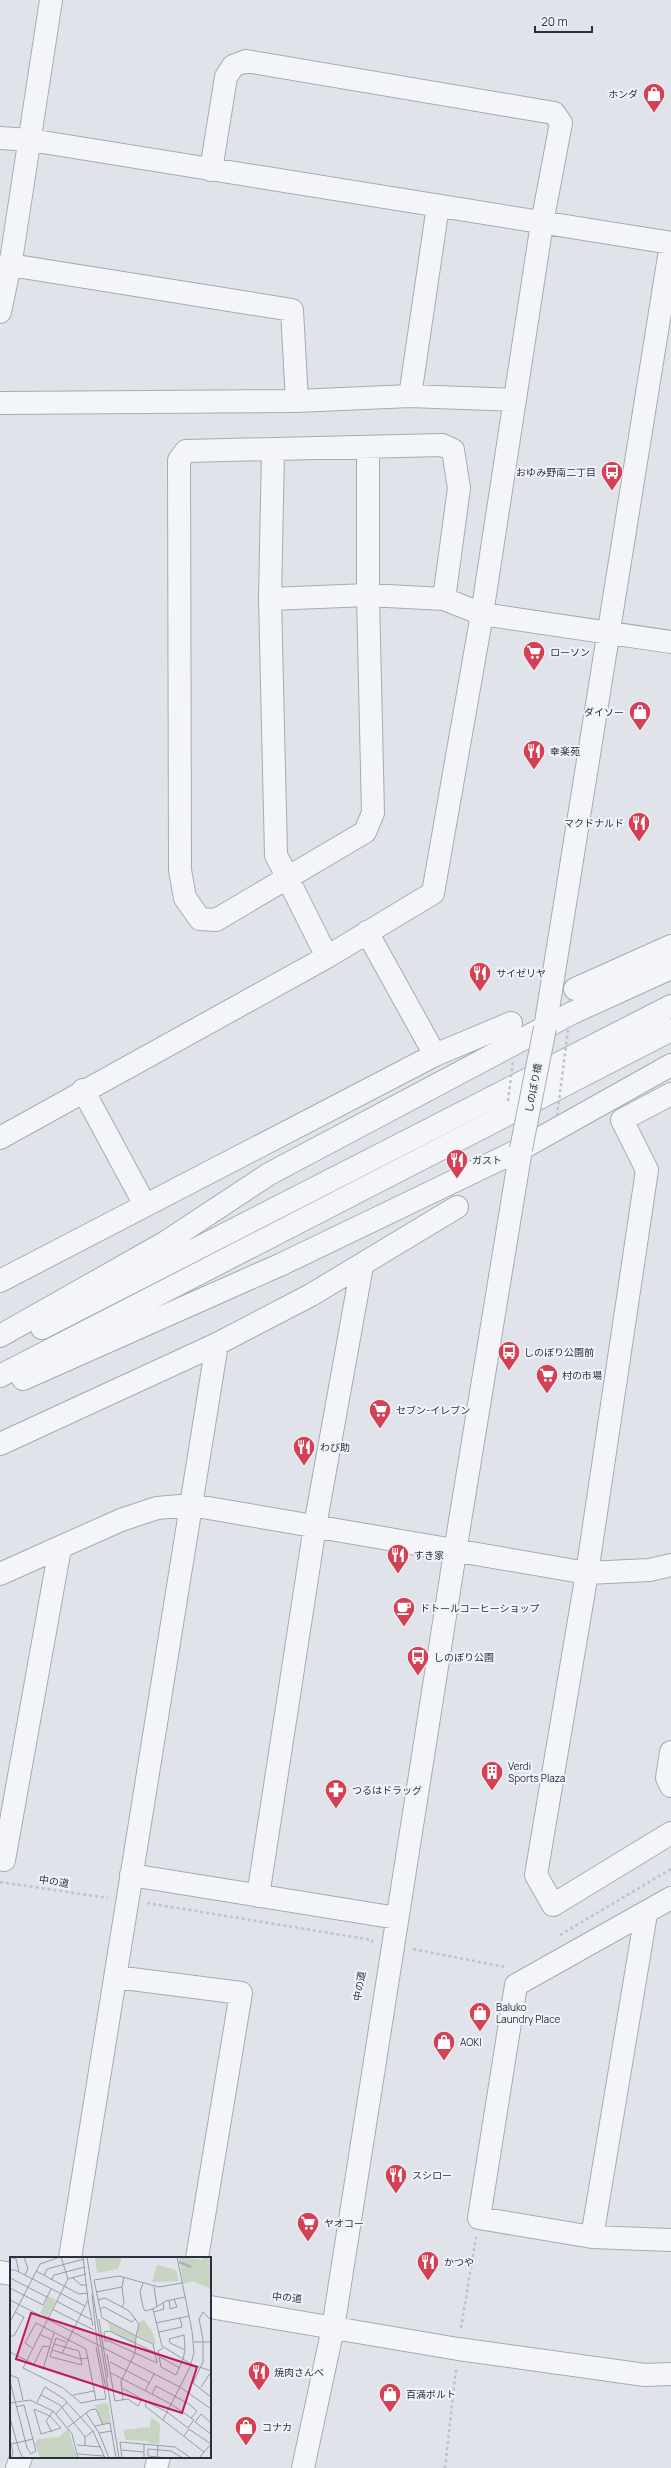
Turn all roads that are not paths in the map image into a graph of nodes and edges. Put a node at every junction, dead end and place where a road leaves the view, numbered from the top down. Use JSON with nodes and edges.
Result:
{"nodes":[{"id":1,"x":51,"y":0,"type":"edge"},
{"id":2,"x":0,"y":138,"type":"edge"},
{"id":3,"x":30,"y":140,"type":"junction"},
{"id":4,"x":211,"y":170,"type":"junction"},
{"id":5,"x":438,"y":206,"type":"junction"},
{"id":6,"x":542,"y":223,"type":"junction"},
{"id":7,"x":671,"y":244,"type":"edge"},
{"id":8,"x":7,"y":256,"type":"edge"},
{"id":9,"x":0,"y":312,"type":"edge"},
{"id":10,"x":410,"y":396,"type":"junction"},
{"id":11,"x":514,"y":400,"type":"junction"},
{"id":12,"x":297,"y":401,"type":"junction"},
{"id":13,"x":0,"y":403,"type":"edge"},
{"id":14,"x":368,"y":447,"type":"junction"},
{"id":15,"x":273,"y":450,"type":"junction"},
{"id":16,"x":368,"y":595,"type":"junction"},
{"id":17,"x":270,"y":599,"type":"junction"},
{"id":18,"x":444,"y":599,"type":"junction"},
{"id":19,"x":482,"y":614,"type":"junction"},
{"id":20,"x":608,"y":632,"type":"junction"},
{"id":21,"x":671,"y":642,"type":"edge"},
{"id":22,"x":286,"y":878,"type":"junction"},
{"id":23,"x":367,"y":932,"type":"junction"},
{"id":24,"x":671,"y":946,"type":"edge"},
{"id":25,"x":327,"y":958,"type":"junction"},
{"id":26,"x":671,"y":968,"type":"edge"},
{"id":27,"x":575,"y":989,"type":"dead end"},
{"id":28,"x":671,"y":1006,"type":"edge"},
{"id":29,"x":511,"y":1022,"type":"dead end"},
{"id":30,"x":545,"y":1028,"type":"junction"},
{"id":31,"x":671,"y":1030,"type":"edge"},
{"id":32,"x":435,"y":1055,"type":"junction"},
{"id":33,"x":671,"y":1065,"type":"edge"},
{"id":34,"x":83,"y":1090,"type":"junction"},
{"id":35,"x":671,"y":1094,"type":"edge"},
{"id":36,"x":0,"y":1138,"type":"edge"},
{"id":37,"x":521,"y":1149,"type":"junction"},
{"id":38,"x":145,"y":1205,"type":"junction"},
{"id":39,"x":457,"y":1207,"type":"dead end"},
{"id":40,"x":362,"y":1266,"type":"junction"},
{"id":41,"x":0,"y":1281,"type":"edge"},
{"id":42,"x":0,"y":1336,"type":"edge"},
{"id":43,"x":217,"y":1344,"type":"junction"},
{"id":44,"x":0,"y":1350,"type":"edge"},
{"id":45,"x":0,"y":1376,"type":"edge"},
{"id":46,"x":0,"y":1389,"type":"edge"},
{"id":47,"x":0,"y":1444,"type":"edge"},
{"id":48,"x":191,"y":1505,"type":"junction"},
{"id":49,"x":315,"y":1526,"type":"junction"},
{"id":50,"x":60,"y":1548,"type":"junction"},
{"id":51,"x":455,"y":1552,"type":"junction"},
{"id":52,"x":671,"y":1565,"type":"edge"},
{"id":53,"x":587,"y":1573,"type":"junction"},
{"id":54,"x":0,"y":1574,"type":"edge"},
{"id":55,"x":671,"y":1752,"type":"edge"},
{"id":56,"x":671,"y":1786,"type":"edge"},
{"id":57,"x":671,"y":1833,"type":"edge"},
{"id":58,"x":0,"y":1859,"type":"edge"},
{"id":59,"x":131,"y":1875,"type":"junction"},
{"id":60,"x":258,"y":1896,"type":"junction"},
{"id":61,"x":671,"y":1898,"type":"edge"},
{"id":62,"x":646,"y":1914,"type":"junction"},
{"id":63,"x":397,"y":1918,"type":"junction"},
{"id":64,"x":116,"y":1978,"type":"junction"},
{"id":65,"x":592,"y":2236,"type":"junction"},
{"id":66,"x":671,"y":2240,"type":"edge"},
{"id":67,"x":70,"y":2257,"type":"edge"},
{"id":68,"x":197,"y":2257,"type":"edge"},
{"id":69,"x":0,"y":2272,"type":"edge"},
{"id":70,"x":10,"y":2274,"type":"edge"},
{"id":71,"x":211,"y":2307,"type":"edge"},
{"id":72,"x":333,"y":2328,"type":"junction"},
{"id":73,"x":671,"y":2374,"type":"edge"},
{"id":74,"x":21,"y":2458,"type":"edge"},
{"id":75,"x":159,"y":2458,"type":"edge"},
{"id":76,"x":17,"y":2468,"type":"edge"},
{"id":77,"x":156,"y":2468,"type":"edge"},
{"id":78,"x":303,"y":2468,"type":"edge"}],
"edges":[{"from":1,"to":3,"type":"street"},
{"from":2,"to":3,"type":"street"},
{"from":3,"to":4,"type":"street"},
{"from":3,"to":8,"type":"street"},
{"from":4,"to":5,"type":"street"},
{"from":4,"to":6,"type":"street"},
{"from":5,"to":6,"type":"street"},
{"from":5,"to":10,"type":"street"},
{"from":6,"to":7,"type":"street"},
{"from":6,"to":11,"type":"street"},
{"from":7,"to":20,"type":"street","name":"しのぼり橋"},
{"from":8,"to":9,"type":"street"},
{"from":8,"to":12,"type":"street"},
{"from":10,"to":11,"type":"street"},
{"from":10,"to":12,"type":"street"},
{"from":11,"to":19,"type":"street"},
{"from":12,"to":13,"type":"street"},
{"from":14,"to":15,"type":"street"},
{"from":14,"to":16,"type":"street"},
{"from":14,"to":18,"type":"street"},
{"from":15,"to":17,"type":"street"},
{"from":15,"to":22,"type":"street"},
{"from":16,"to":17,"type":"street"},
{"from":16,"to":18,"type":"street"},
{"from":16,"to":22,"type":"street"},
{"from":17,"to":22,"type":"street"},
{"from":18,"to":19,"type":"street"},
{"from":19,"to":20,"type":"street"},
{"from":19,"to":23,"type":"street"},
{"from":20,"to":21,"type":"street"},
{"from":20,"to":30,"type":"street","name":"しのぼり橋"},
{"from":22,"to":25,"type":"street"},
{"from":23,"to":25,"type":"street"},
{"from":23,"to":32,"type":"street"},
{"from":24,"to":27,"type":"street"},
{"from":25,"to":34,"type":"street"},
{"from":26,"to":30,"type":"street"},
{"from":28,"to":44,"type":"street"},
{"from":29,"to":32,"type":"street"},
{"from":30,"to":37,"type":"street","name":"しのぼり橋","bridge":true},
{"from":30,"to":42,"type":"street"},
{"from":31,"to":45,"type":"street"},
{"from":32,"to":38,"type":"street"},
{"from":33,"to":37,"type":"street"},
{"from":34,"to":36,"type":"street"},
{"from":34,"to":38,"type":"street"},
{"from":35,"to":53,"type":"street"},
{"from":37,"to":46,"type":"street"},
{"from":37,"to":51,"type":"street","name":"しのぼり橋"},
{"from":38,"to":41,"type":"street"},
{"from":39,"to":40,"type":"street"},
{"from":40,"to":43,"type":"street"},
{"from":40,"to":49,"type":"street"},
{"from":43,"to":47,"type":"street"},
{"from":43,"to":48,"type":"street"},
{"from":48,"to":49,"type":"street"},
{"from":48,"to":50,"type":"street"},
{"from":48,"to":59,"type":"street"},
{"from":49,"to":51,"type":"street"},
{"from":49,"to":60,"type":"street"},
{"from":50,"to":54,"type":"street"},
{"from":50,"to":58,"type":"street"},
{"from":51,"to":53,"type":"street"},
{"from":51,"to":63,"type":"street","name":"しのぼり橋"},
{"from":52,"to":53,"type":"street"},
{"from":53,"to":57,"type":"street"},
{"from":55,"to":56,"type":"street"},
{"from":59,"to":60,"type":"street"},
{"from":59,"to":64,"type":"street"},
{"from":60,"to":63,"type":"street"},
{"from":61,"to":62,"type":"street"},
{"from":62,"to":65,"type":"street"},
{"from":62,"to":65,"type":"street"},
{"from":63,"to":72,"type":"street","name":"しのぼり橋"},
{"from":64,"to":67,"type":"street"},
{"from":64,"to":68,"type":"street"},
{"from":65,"to":66,"type":"street"},
{"from":69,"to":70,"type":"street"},
{"from":71,"to":72,"type":"street"},
{"from":72,"to":73,"type":"street"},
{"from":72,"to":78,"type":"street","name":"しのぼり橋"},
{"from":74,"to":76,"type":"street"},
{"from":75,"to":77,"type":"street"}]}
